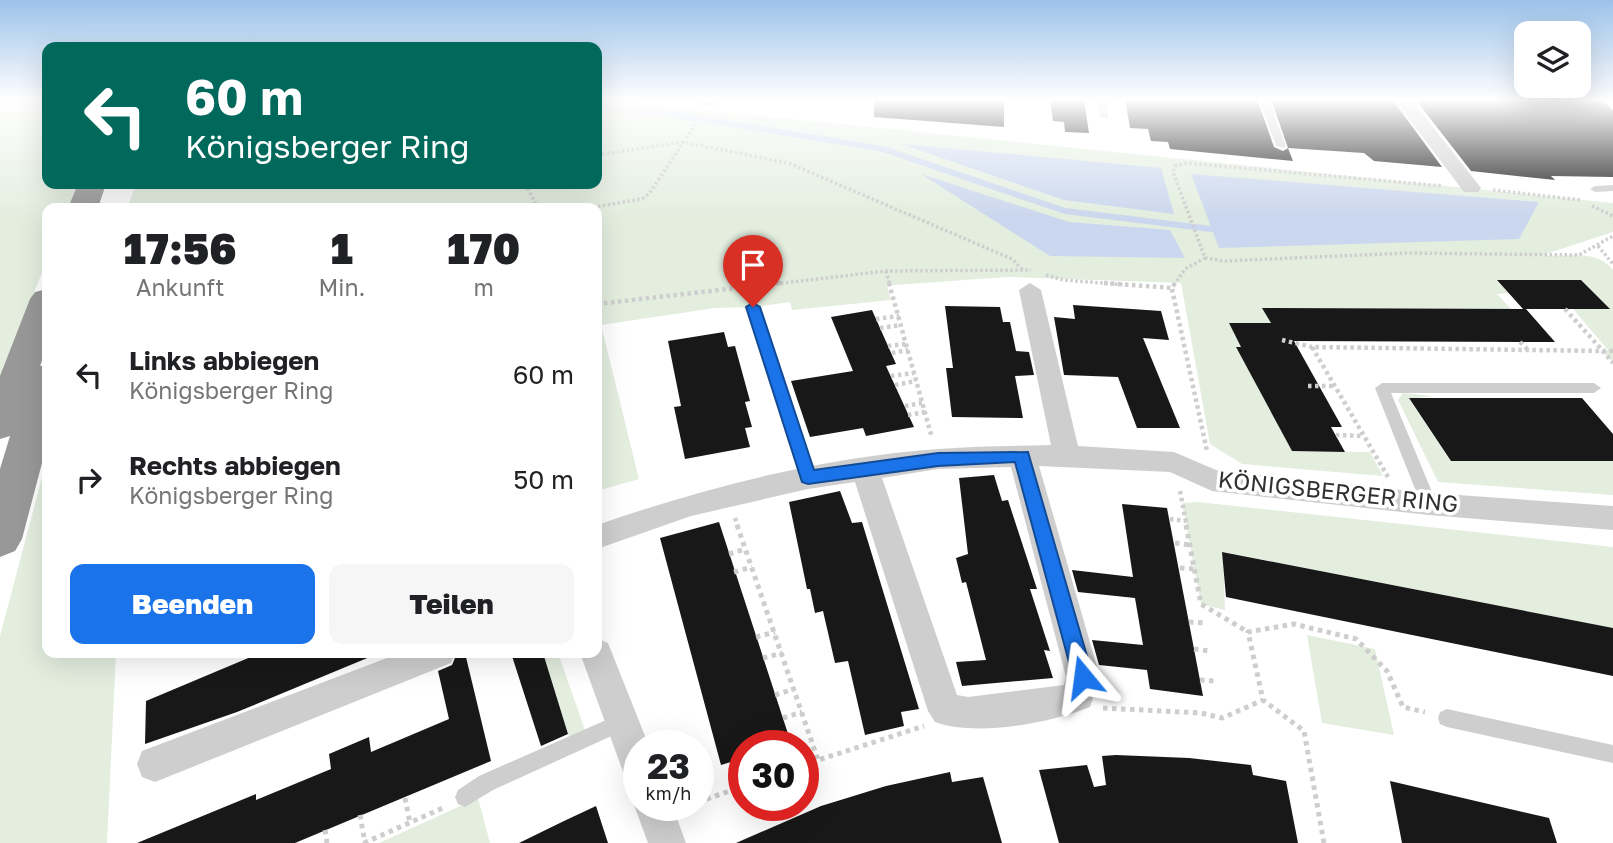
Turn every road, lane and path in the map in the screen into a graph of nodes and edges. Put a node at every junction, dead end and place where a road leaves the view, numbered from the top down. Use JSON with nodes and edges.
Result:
{"nodes":[{"id":1,"x":685,"y":138,"type":"edge"},
{"id":2,"x":1278,"y":138,"type":"edge"},
{"id":3,"x":1432,"y":138,"type":"edge"},
{"id":4,"x":683,"y":142,"type":"junction"},
{"id":5,"x":1281,"y":146,"type":"dead end"},
{"id":6,"x":602,"y":154,"type":"edge"},
{"id":7,"x":1471,"y":188,"type":"junction"},
{"id":8,"x":1595,"y":188,"type":"dead end"},
{"id":9,"x":1613,"y":188,"type":"edge"},
{"id":10,"x":602,"y":206,"type":"edge"},
{"id":11,"x":1613,"y":216,"type":"edge"},
{"id":12,"x":1613,"y":236,"type":"edge"},
{"id":13,"x":1598,"y":246,"type":"junction"},
{"id":14,"x":1205,"y":258,"type":"junction"},
{"id":15,"x":1613,"y":264,"type":"edge"},
{"id":16,"x":886,"y":271,"type":"junction"},
{"id":17,"x":1026,"y":279,"type":"junction"},
{"id":18,"x":1172,"y":288,"type":"junction"},
{"id":19,"x":602,"y":303,"type":"edge"},
{"id":20,"x":753,"y":307,"type":"dead end"},
{"id":21,"x":1565,"y":309,"type":"dead end"},
{"id":22,"x":42,"y":312,"type":"edge"},
{"id":23,"x":899,"y":316,"type":"junction"},
{"id":24,"x":876,"y":319,"type":"dead end"},
{"id":25,"x":901,"y":325,"type":"junction"},
{"id":26,"x":880,"y":328,"type":"dead end"},
{"id":27,"x":1282,"y":340,"type":"dead end"},
{"id":28,"x":1319,"y":341,"type":"dead end"},
{"id":29,"x":1385,"y":341,"type":"dead end"},
{"id":30,"x":1452,"y":341,"type":"dead end"},
{"id":31,"x":1520,"y":342,"type":"dead end"},
{"id":32,"x":906,"y":344,"type":"junction"},
{"id":33,"x":888,"y":346,"type":"dead end"},
{"id":34,"x":1312,"y":347,"type":"dead end"},
{"id":35,"x":1323,"y":347,"type":"dead end"},
{"id":36,"x":1390,"y":348,"type":"dead end"},
{"id":37,"x":1458,"y":349,"type":"dead end"},
{"id":38,"x":908,"y":350,"type":"junction"},
{"id":39,"x":1528,"y":350,"type":"dead end"},
{"id":40,"x":1603,"y":351,"type":"junction"},
{"id":41,"x":1613,"y":351,"type":"edge"},
{"id":42,"x":892,"y":353,"type":"dead end"},
{"id":43,"x":1613,"y":363,"type":"edge"},
{"id":44,"x":914,"y":373,"type":"junction"},
{"id":45,"x":891,"y":376,"type":"dead end"},
{"id":46,"x":916,"y":381,"type":"junction"},
{"id":47,"x":895,"y":385,"type":"dead end"},
{"id":48,"x":1308,"y":386,"type":"dead end"},
{"id":49,"x":1335,"y":386,"type":"dead end"},
{"id":50,"x":1594,"y":388,"type":"dead end"},
{"id":51,"x":42,"y":394,"type":"edge"},
{"id":52,"x":922,"y":403,"type":"junction"},
{"id":53,"x":905,"y":407,"type":"dead end"},
{"id":54,"x":925,"y":412,"type":"junction"},
{"id":55,"x":908,"y":415,"type":"dead end"},
{"id":56,"x":0,"y":425,"type":"edge"},
{"id":57,"x":1336,"y":435,"type":"dead end"},
{"id":58,"x":1364,"y":436,"type":"dead end"},
{"id":59,"x":1206,"y":450,"type":"junction"},
{"id":60,"x":1067,"y":455,"type":"junction"},
{"id":61,"x":1022,"y":456,"type":"junction"},
{"id":62,"x":938,"y":459,"type":"junction"},
{"id":63,"x":1174,"y":462,"type":"junction"},
{"id":64,"x":865,"y":469,"type":"junction"},
{"id":65,"x":808,"y":478,"type":"junction"},
{"id":66,"x":1212,"y":480,"type":"junction"},
{"id":67,"x":727,"y":494,"type":"junction"},
{"id":68,"x":1429,"y":504,"type":"junction"},
{"id":69,"x":1613,"y":518,"type":"edge"},
{"id":70,"x":1170,"y":519,"type":"dead end"},
{"id":71,"x":1186,"y":521,"type":"junction"},
{"id":72,"x":602,"y":535,"type":"edge"},
{"id":73,"x":0,"y":539,"type":"edge"},
{"id":74,"x":1175,"y":543,"type":"dead end"},
{"id":75,"x":1190,"y":545,"type":"junction"},
{"id":76,"x":746,"y":550,"type":"junction"},
{"id":77,"x":729,"y":554,"type":"dead end"},
{"id":78,"x":752,"y":567,"type":"junction"},
{"id":79,"x":1180,"y":568,"type":"dead end"},
{"id":80,"x":1195,"y":569,"type":"junction"},
{"id":81,"x":734,"y":572,"type":"dead end"},
{"id":82,"x":1189,"y":622,"type":"dead end"},
{"id":83,"x":1205,"y":623,"type":"dead end"},
{"id":84,"x":775,"y":632,"type":"junction"},
{"id":85,"x":1248,"y":632,"type":"junction"},
{"id":86,"x":756,"y":637,"type":"dead end"},
{"id":87,"x":1194,"y":649,"type":"dead end"},
{"id":88,"x":1210,"y":651,"type":"dead end"},
{"id":89,"x":782,"y":653,"type":"junction"},
{"id":90,"x":426,"y":658,"type":"edge"},
{"id":91,"x":598,"y":658,"type":"edge"},
{"id":92,"x":763,"y":658,"type":"dead end"},
{"id":93,"x":1200,"y":680,"type":"dead end"},
{"id":94,"x":1215,"y":681,"type":"dead end"},
{"id":95,"x":794,"y":689,"type":"junction"},
{"id":96,"x":775,"y":695,"type":"dead end"},
{"id":97,"x":1078,"y":696,"type":"junction"},
{"id":98,"x":1263,"y":700,"type":"junction"},
{"id":99,"x":947,"y":710,"type":"junction"},
{"id":100,"x":802,"y":712,"type":"junction"},
{"id":101,"x":783,"y":718,"type":"dead end"},
{"id":102,"x":1447,"y":718,"type":"joint"},
{"id":103,"x":622,"y":722,"type":"junction"},
{"id":104,"x":625,"y":730,"type":"edge"},
{"id":105,"x":808,"y":730,"type":"edge"},
{"id":106,"x":1613,"y":754,"type":"edge"},
{"id":107,"x":819,"y":760,"type":"edge"},
{"id":108,"x":155,"y":764,"type":"dead end"},
{"id":109,"x":465,"y":797,"type":"joint"},
{"id":110,"x":405,"y":798,"type":"dead end"},
{"id":111,"x":360,"y":815,"type":"dead end"},
{"id":112,"x":659,"y":821,"type":"edge"},
{"id":113,"x":410,"y":822,"type":"junction"},
{"id":114,"x":325,"y":830,"type":"dead end"},
{"id":115,"x":327,"y":843,"type":"edge"},
{"id":116,"x":364,"y":843,"type":"edge"},
{"id":117,"x":667,"y":843,"type":"edge"},
{"id":118,"x":1324,"y":843,"type":"edge"}],
"edges":[{"from":1,"to":4,"type":"path"},
{"from":2,"to":5,"type":"lane"},
{"from":3,"to":7,"type":"street"},
{"from":4,"to":6,"type":"path"},
{"from":4,"to":10,"type":"path"},
{"from":4,"to":17,"type":"path"},
{"from":7,"to":11,"type":"path"},
{"from":7,"to":14,"type":"path"},
{"from":8,"to":9,"type":"lane"},
{"from":12,"to":13,"type":"path"},
{"from":13,"to":14,"type":"path"},
{"from":13,"to":15,"type":"path"},
{"from":14,"to":18,"type":"path"},
{"from":16,"to":17,"type":"path"},
{"from":16,"to":19,"type":"path"},
{"from":16,"to":23,"type":"path"},
{"from":17,"to":18,"type":"path"},
{"from":17,"to":60,"type":"street"},
{"from":18,"to":59,"type":"path"},
{"from":20,"to":65,"type":"lane"},
{"from":21,"to":40,"type":"path"},
{"from":22,"to":56,"type":"highway"},
{"from":23,"to":24,"type":"path"},
{"from":23,"to":25,"type":"path"},
{"from":25,"to":26,"type":"path"},
{"from":25,"to":32,"type":"path"},
{"from":27,"to":34,"type":"path"},
{"from":28,"to":35,"type":"path"},
{"from":29,"to":36,"type":"path"},
{"from":30,"to":37,"type":"path"},
{"from":31,"to":39,"type":"path"},
{"from":32,"to":33,"type":"path"},
{"from":32,"to":38,"type":"path"},
{"from":38,"to":42,"type":"path"},
{"from":38,"to":44,"type":"path"},
{"from":40,"to":41,"type":"path"},
{"from":40,"to":43,"type":"path"},
{"from":44,"to":45,"type":"path"},
{"from":44,"to":46,"type":"path"},
{"from":46,"to":47,"type":"path"},
{"from":46,"to":52,"type":"path"},
{"from":48,"to":49,"type":"path"},
{"from":50,"to":68,"type":"lane"},
{"from":51,"to":73,"type":"highway"},
{"from":52,"to":53,"type":"path"},
{"from":52,"to":54,"type":"path"},
{"from":54,"to":55,"type":"path"},
{"from":54,"to":62,"type":"path"},
{"from":57,"to":58,"type":"path"},
{"from":59,"to":63,"type":"path"},
{"from":59,"to":66,"type":"path"},
{"from":60,"to":61,"type":"street","name":"KÖNIGSBERGER RING"},
{"from":60,"to":63,"type":"street","name":"KÖNIGSBERGER RING"},
{"from":61,"to":62,"type":"street","name":"KÖNIGSBERGER RING"},
{"from":61,"to":97,"type":"street"},
{"from":62,"to":64,"type":"street","name":"KÖNIGSBERGER RING"},
{"from":63,"to":66,"type":"street","name":"KÖNIGSBERGER RING"},
{"from":63,"to":71,"type":"path"},
{"from":64,"to":65,"type":"street","name":"KÖNIGSBERGER RING"},
{"from":64,"to":99,"type":"street"},
{"from":65,"to":67,"type":"street","name":"KÖNIGSBERGER RING"},
{"from":66,"to":68,"type":"street","name":"KÖNIGSBERGER RING"},
{"from":67,"to":72,"type":"street","name":"KÖNIGSBERGER RING"},
{"from":67,"to":76,"type":"path"},
{"from":68,"to":69,"type":"street","name":"KÖNIGSBERGER RING"},
{"from":70,"to":71,"type":"path"},
{"from":71,"to":75,"type":"path"},
{"from":74,"to":75,"type":"path"},
{"from":75,"to":80,"type":"path"},
{"from":76,"to":77,"type":"path"},
{"from":76,"to":78,"type":"path"},
{"from":78,"to":81,"type":"path"},
{"from":78,"to":84,"type":"path"},
{"from":79,"to":80,"type":"path"},
{"from":80,"to":85,"type":"path"},
{"from":82,"to":83,"type":"path"},
{"from":84,"to":86,"type":"path"},
{"from":84,"to":89,"type":"path"},
{"from":85,"to":98,"type":"path"},
{"from":85,"to":102,"type":"path"},
{"from":87,"to":88,"type":"path"},
{"from":89,"to":92,"type":"path"},
{"from":89,"to":95,"type":"path"},
{"from":90,"to":108,"type":"street"},
{"from":91,"to":103,"type":"street"},
{"from":93,"to":94,"type":"path"},
{"from":95,"to":96,"type":"path"},
{"from":95,"to":100,"type":"path"},
{"from":97,"to":98,"type":"path"},
{"from":97,"to":99,"type":"street"},
{"from":98,"to":118,"type":"path"},
{"from":99,"to":107,"type":"path"},
{"from":100,"to":101,"type":"path"},
{"from":100,"to":105,"type":"path"},
{"from":102,"to":106,"type":"lane"},
{"from":103,"to":104,"type":"street"},
{"from":103,"to":109,"type":"lane"},
{"from":109,"to":113,"type":"path"},
{"from":110,"to":113,"type":"path"},
{"from":111,"to":116,"type":"path"},
{"from":112,"to":117,"type":"street"},
{"from":113,"to":116,"type":"path"},
{"from":114,"to":115,"type":"path"}]}
